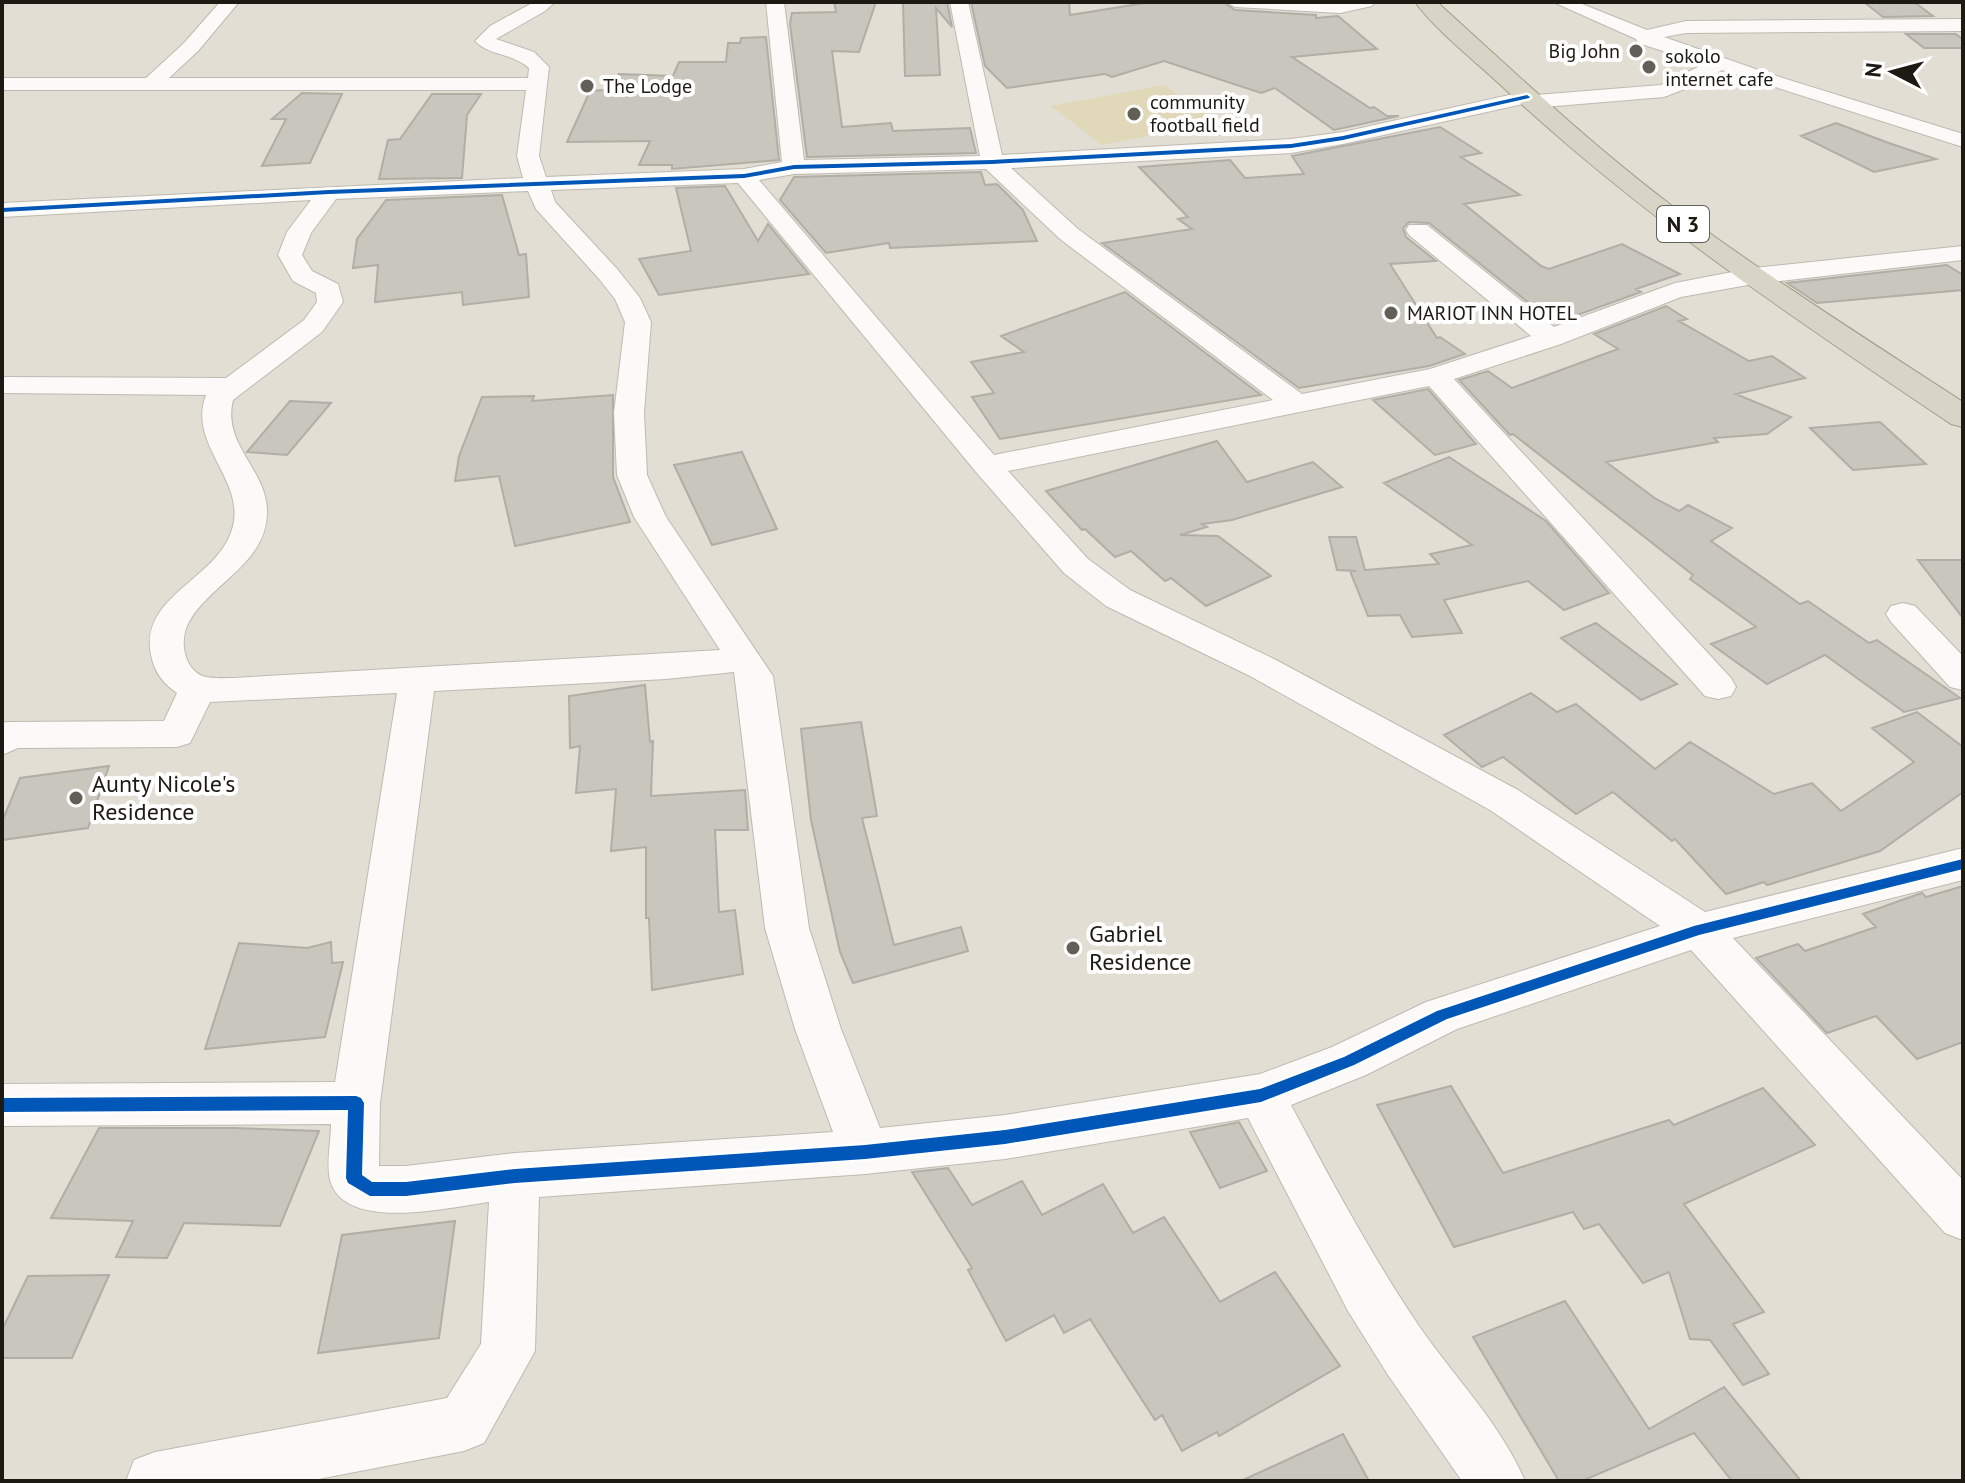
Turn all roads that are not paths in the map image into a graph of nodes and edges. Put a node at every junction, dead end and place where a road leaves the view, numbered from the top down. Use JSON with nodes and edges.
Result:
{"nodes":[{"id":1,"x":230,"y":2,"type":"edge"},
{"id":2,"x":546,"y":2,"type":"edge"},
{"id":3,"x":775,"y":2,"type":"edge"},
{"id":4,"x":959,"y":2,"type":"edge"},
{"id":5,"x":1235,"y":2,"type":"edge"},
{"id":6,"x":1366,"y":2,"type":"edge"},
{"id":7,"x":1425,"y":2,"type":"edge"},
{"id":8,"x":1562,"y":2,"type":"edge"},
{"id":9,"x":1963,"y":25,"type":"edge"},
{"id":10,"x":1645,"y":39,"type":"junction"},
{"id":11,"x":1717,"y":65,"type":"junction"},
{"id":12,"x":154,"y":81,"type":"junction"},
{"id":13,"x":2,"y":84,"type":"edge"},
{"id":14,"x":535,"y":84,"type":"junction"},
{"id":15,"x":1530,"y":99,"type":"junction"},
{"id":16,"x":1963,"y":141,"type":"edge"},
{"id":17,"x":992,"y":162,"type":"junction"},
{"id":18,"x":794,"y":167,"type":"junction"},
{"id":19,"x":744,"y":176,"type":"junction"},
{"id":20,"x":536,"y":185,"type":"junction"},
{"id":21,"x":329,"y":192,"type":"junction"},
{"id":22,"x":2,"y":210,"type":"edge"},
{"id":23,"x":1418,"y":230,"type":"dead end"},
{"id":24,"x":1963,"y":253,"type":"edge"},
{"id":25,"x":1753,"y":276,"type":"junction"},
{"id":26,"x":1551,"y":338,"type":"junction"},
{"id":27,"x":1436,"y":376,"type":"junction"},
{"id":28,"x":2,"y":385,"type":"edge"},
{"id":29,"x":231,"y":387,"type":"junction"},
{"id":30,"x":1298,"y":405,"type":"junction"},
{"id":31,"x":1963,"y":417,"type":"edge"},
{"id":32,"x":987,"y":466,"type":"junction"},
{"id":33,"x":1903,"y":614,"type":"dead end"},
{"id":34,"x":744,"y":659,"type":"junction"},
{"id":35,"x":1963,"y":678,"type":"edge"},
{"id":36,"x":417,"y":680,"type":"junction"},
{"id":37,"x":1718,"y":687,"type":"dead end"},
{"id":38,"x":197,"y":690,"type":"junction"},
{"id":39,"x":2,"y":742,"type":"edge"},
{"id":40,"x":1963,"y":864,"type":"edge"},
{"id":41,"x":1699,"y":930,"type":"junction"},
{"id":42,"x":1261,"y":1095,"type":"junction"},
{"id":43,"x":356,"y":1103,"type":"junction"},
{"id":44,"x":2,"y":1105,"type":"edge"},
{"id":45,"x":865,"y":1152,"type":"junction"},
{"id":46,"x":515,"y":1176,"type":"junction"},
{"id":47,"x":1963,"y":1216,"type":"edge"},
{"id":48,"x":155,"y":1481,"type":"edge"},
{"id":49,"x":1496,"y":1481,"type":"edge"}],
"edges":[{"from":1,"to":12,"type":"street"},
{"from":2,"to":14,"type":"street"},
{"from":3,"to":18,"type":"street"},
{"from":4,"to":17,"type":"street"},
{"from":5,"to":6,"type":"street"},
{"from":7,"to":15,"type":"highway","number":"N 3"},
{"from":8,"to":10,"type":"street"},
{"from":9,"to":10,"type":"street"},
{"from":10,"to":11,"type":"street"},
{"from":11,"to":15,"type":"street"},
{"from":11,"to":16,"type":"street"},
{"from":12,"to":13,"type":"street"},
{"from":12,"to":14,"type":"street"},
{"from":14,"to":20,"type":"street"},
{"from":15,"to":17,"type":"street"},
{"from":15,"to":25,"type":"highway","number":"N 3"},
{"from":17,"to":18,"type":"street"},
{"from":17,"to":30,"type":"street"},
{"from":18,"to":19,"type":"street"},
{"from":19,"to":20,"type":"street"},
{"from":19,"to":32,"type":"street"},
{"from":20,"to":21,"type":"street"},
{"from":20,"to":34,"type":"street"},
{"from":21,"to":22,"type":"street"},
{"from":21,"to":29,"type":"street"},
{"from":23,"to":26,"type":"street"},
{"from":24,"to":25,"type":"street"},
{"from":25,"to":26,"type":"street"},
{"from":25,"to":31,"type":"highway","number":"N 3"},
{"from":26,"to":27,"type":"street"},
{"from":27,"to":30,"type":"street"},
{"from":27,"to":37,"type":"street"},
{"from":28,"to":29,"type":"street"},
{"from":29,"to":38,"type":"street"},
{"from":30,"to":32,"type":"street"},
{"from":32,"to":41,"type":"street"},
{"from":33,"to":35,"type":"street"},
{"from":34,"to":36,"type":"street"},
{"from":34,"to":45,"type":"street"},
{"from":36,"to":38,"type":"street"},
{"from":36,"to":43,"type":"street"},
{"from":38,"to":39,"type":"street"},
{"from":40,"to":41,"type":"street"},
{"from":41,"to":42,"type":"street"},
{"from":41,"to":47,"type":"street"},
{"from":42,"to":45,"type":"street"},
{"from":42,"to":49,"type":"street"},
{"from":43,"to":44,"type":"street"},
{"from":43,"to":46,"type":"street"},
{"from":45,"to":46,"type":"street"},
{"from":46,"to":48,"type":"street"}]}
